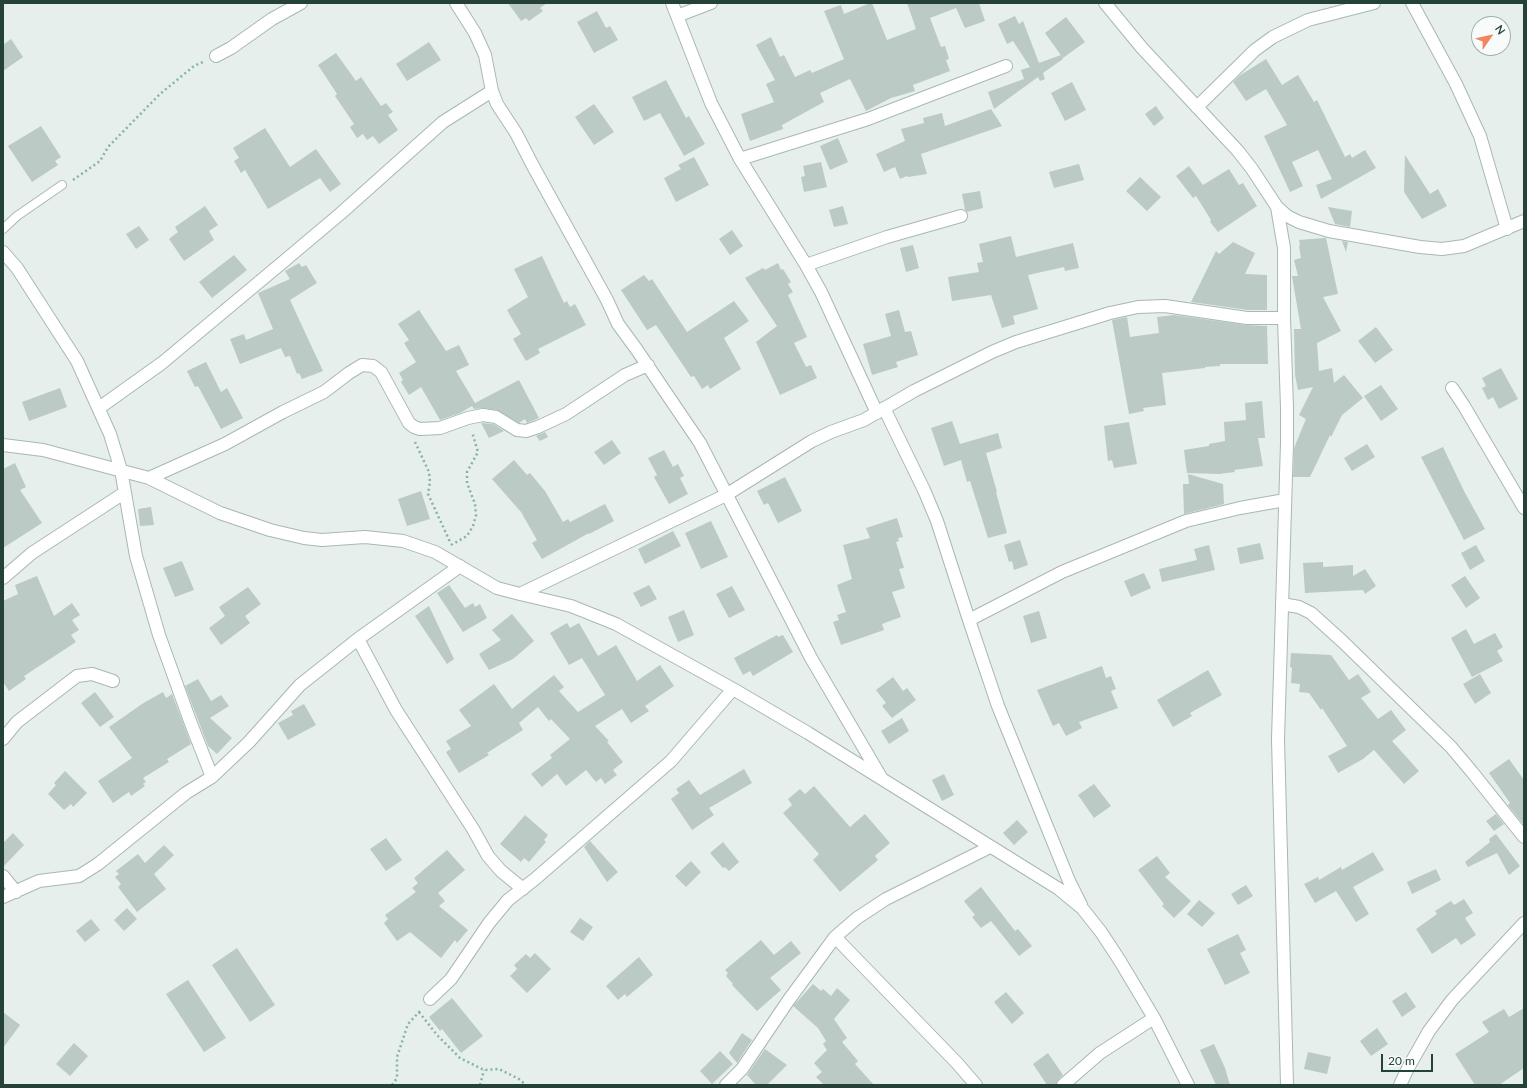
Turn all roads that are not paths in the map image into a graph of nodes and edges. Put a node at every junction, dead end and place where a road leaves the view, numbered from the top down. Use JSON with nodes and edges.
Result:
{"nodes":[{"id":1,"x":301,"y":3,"type":"edge"},
{"id":2,"x":456,"y":3,"type":"edge"},
{"id":3,"x":672,"y":3,"type":"edge"},
{"id":4,"x":712,"y":3,"type":"edge"},
{"id":5,"x":1105,"y":3,"type":"edge"},
{"id":6,"x":1374,"y":3,"type":"edge"},
{"id":7,"x":1412,"y":3,"type":"edge"},
{"id":8,"x":677,"y":16,"type":"junction"},
{"id":9,"x":216,"y":56,"type":"road end"},
{"id":10,"x":1006,"y":66,"type":"dead end"},
{"id":11,"x":492,"y":91,"type":"junction"},
{"id":12,"x":1197,"y":107,"type":"junction"},
{"id":13,"x":740,"y":159,"type":"junction"},
{"id":14,"x":62,"y":185,"type":"road end"},
{"id":15,"x":1277,"y":207,"type":"junction"},
{"id":16,"x":961,"y":216,"type":"dead end"},
{"id":17,"x":1524,"y":221,"type":"edge"},
{"id":18,"x":3,"y":229,"type":"edge"},
{"id":19,"x":1507,"y":229,"type":"junction"},
{"id":20,"x":3,"y":252,"type":"edge"},
{"id":21,"x":806,"y":265,"type":"junction"},
{"id":22,"x":1284,"y":318,"type":"junction"},
{"id":23,"x":648,"y":365,"type":"junction"},
{"id":24,"x":1452,"y":388,"type":"dead end"},
{"id":25,"x":99,"y":408,"type":"junction"},
{"id":26,"x":880,"y":411,"type":"junction"},
{"id":27,"x":3,"y":445,"type":"edge"},
{"id":28,"x":121,"y":470,"type":"junction"},
{"id":29,"x":149,"y":478,"type":"junction"},
{"id":30,"x":124,"y":493,"type":"junction"},
{"id":31,"x":726,"y":495,"type":"junction"},
{"id":32,"x":1285,"y":500,"type":"junction"},
{"id":33,"x":1524,"y":508,"type":"edge"},
{"id":34,"x":460,"y":566,"type":"junction"},
{"id":35,"x":3,"y":578,"type":"edge"},
{"id":36,"x":520,"y":594,"type":"junction"},
{"id":37,"x":1282,"y":604,"type":"junction"},
{"id":38,"x":969,"y":620,"type":"junction"},
{"id":39,"x":358,"y":639,"type":"junction"},
{"id":40,"x":113,"y":681,"type":"dead end"},
{"id":41,"x":733,"y":689,"type":"junction"},
{"id":42,"x":3,"y":739,"type":"edge"},
{"id":43,"x":212,"y":777,"type":"junction"},
{"id":44,"x":884,"y":781,"type":"junction"},
{"id":45,"x":1524,"y":837,"type":"edge"},
{"id":46,"x":990,"y":847,"type":"junction"},
{"id":47,"x":3,"y":876,"type":"edge"},
{"id":48,"x":523,"y":889,"type":"junction"},
{"id":49,"x":16,"y":892,"type":"junction"},
{"id":50,"x":3,"y":897,"type":"edge"},
{"id":51,"x":1082,"y":908,"type":"junction"},
{"id":52,"x":1524,"y":923,"type":"edge"},
{"id":53,"x":835,"y":937,"type":"junction"},
{"id":54,"x":430,"y":999,"type":"road end"},
{"id":55,"x":1154,"y":1018,"type":"junction"},
{"id":56,"x":726,"y":1085,"type":"edge"},
{"id":57,"x":976,"y":1085,"type":"edge"},
{"id":58,"x":1063,"y":1085,"type":"edge"},
{"id":59,"x":1188,"y":1085,"type":"edge"},
{"id":60,"x":1287,"y":1085,"type":"edge"},
{"id":61,"x":1400,"y":1085,"type":"edge"}],
"edges":[{"from":1,"to":9,"type":"street"},
{"from":2,"to":11,"type":"street"},
{"from":3,"to":8,"type":"street"},
{"from":4,"to":8,"type":"street"},
{"from":5,"to":12,"type":"street"},
{"from":6,"to":12,"type":"street"},
{"from":7,"to":19,"type":"street"},
{"from":8,"to":13,"type":"street"},
{"from":10,"to":13,"type":"street"},
{"from":11,"to":23,"type":"street"},
{"from":11,"to":25,"type":"street"},
{"from":12,"to":15,"type":"street"},
{"from":13,"to":21,"type":"street"},
{"from":14,"to":18,"type":"lane"},
{"from":15,"to":19,"type":"street"},
{"from":15,"to":22,"type":"street"},
{"from":16,"to":21,"type":"street"},
{"from":17,"to":19,"type":"street"},
{"from":20,"to":25,"type":"street"},
{"from":21,"to":26,"type":"street"},
{"from":22,"to":26,"type":"street"},
{"from":22,"to":32,"type":"street"},
{"from":23,"to":29,"type":"street"},
{"from":23,"to":31,"type":"street"},
{"from":24,"to":33,"type":"street"},
{"from":25,"to":28,"type":"street"},
{"from":26,"to":31,"type":"street"},
{"from":26,"to":38,"type":"street"},
{"from":27,"to":28,"type":"street"},
{"from":28,"to":29,"type":"street"},
{"from":28,"to":30,"type":"street"},
{"from":29,"to":34,"type":"street"},
{"from":30,"to":35,"type":"street"},
{"from":30,"to":43,"type":"street"},
{"from":31,"to":36,"type":"street"},
{"from":31,"to":44,"type":"street"},
{"from":32,"to":37,"type":"street"},
{"from":32,"to":38,"type":"street"},
{"from":34,"to":36,"type":"street"},
{"from":34,"to":39,"type":"street"},
{"from":36,"to":41,"type":"street"},
{"from":37,"to":45,"type":"street"},
{"from":37,"to":60,"type":"street"},
{"from":38,"to":51,"type":"street"},
{"from":39,"to":43,"type":"street"},
{"from":39,"to":48,"type":"street"},
{"from":40,"to":42,"type":"street"},
{"from":41,"to":44,"type":"street"},
{"from":41,"to":48,"type":"street"},
{"from":43,"to":49,"type":"street"},
{"from":44,"to":46,"type":"street"},
{"from":46,"to":51,"type":"street"},
{"from":46,"to":53,"type":"street"},
{"from":47,"to":49,"type":"street"},
{"from":48,"to":54,"type":"street"},
{"from":49,"to":50,"type":"street"},
{"from":51,"to":55,"type":"street"},
{"from":52,"to":61,"type":"street"},
{"from":53,"to":56,"type":"street"},
{"from":53,"to":57,"type":"street"},
{"from":55,"to":58,"type":"street"},
{"from":55,"to":59,"type":"street"}]}
